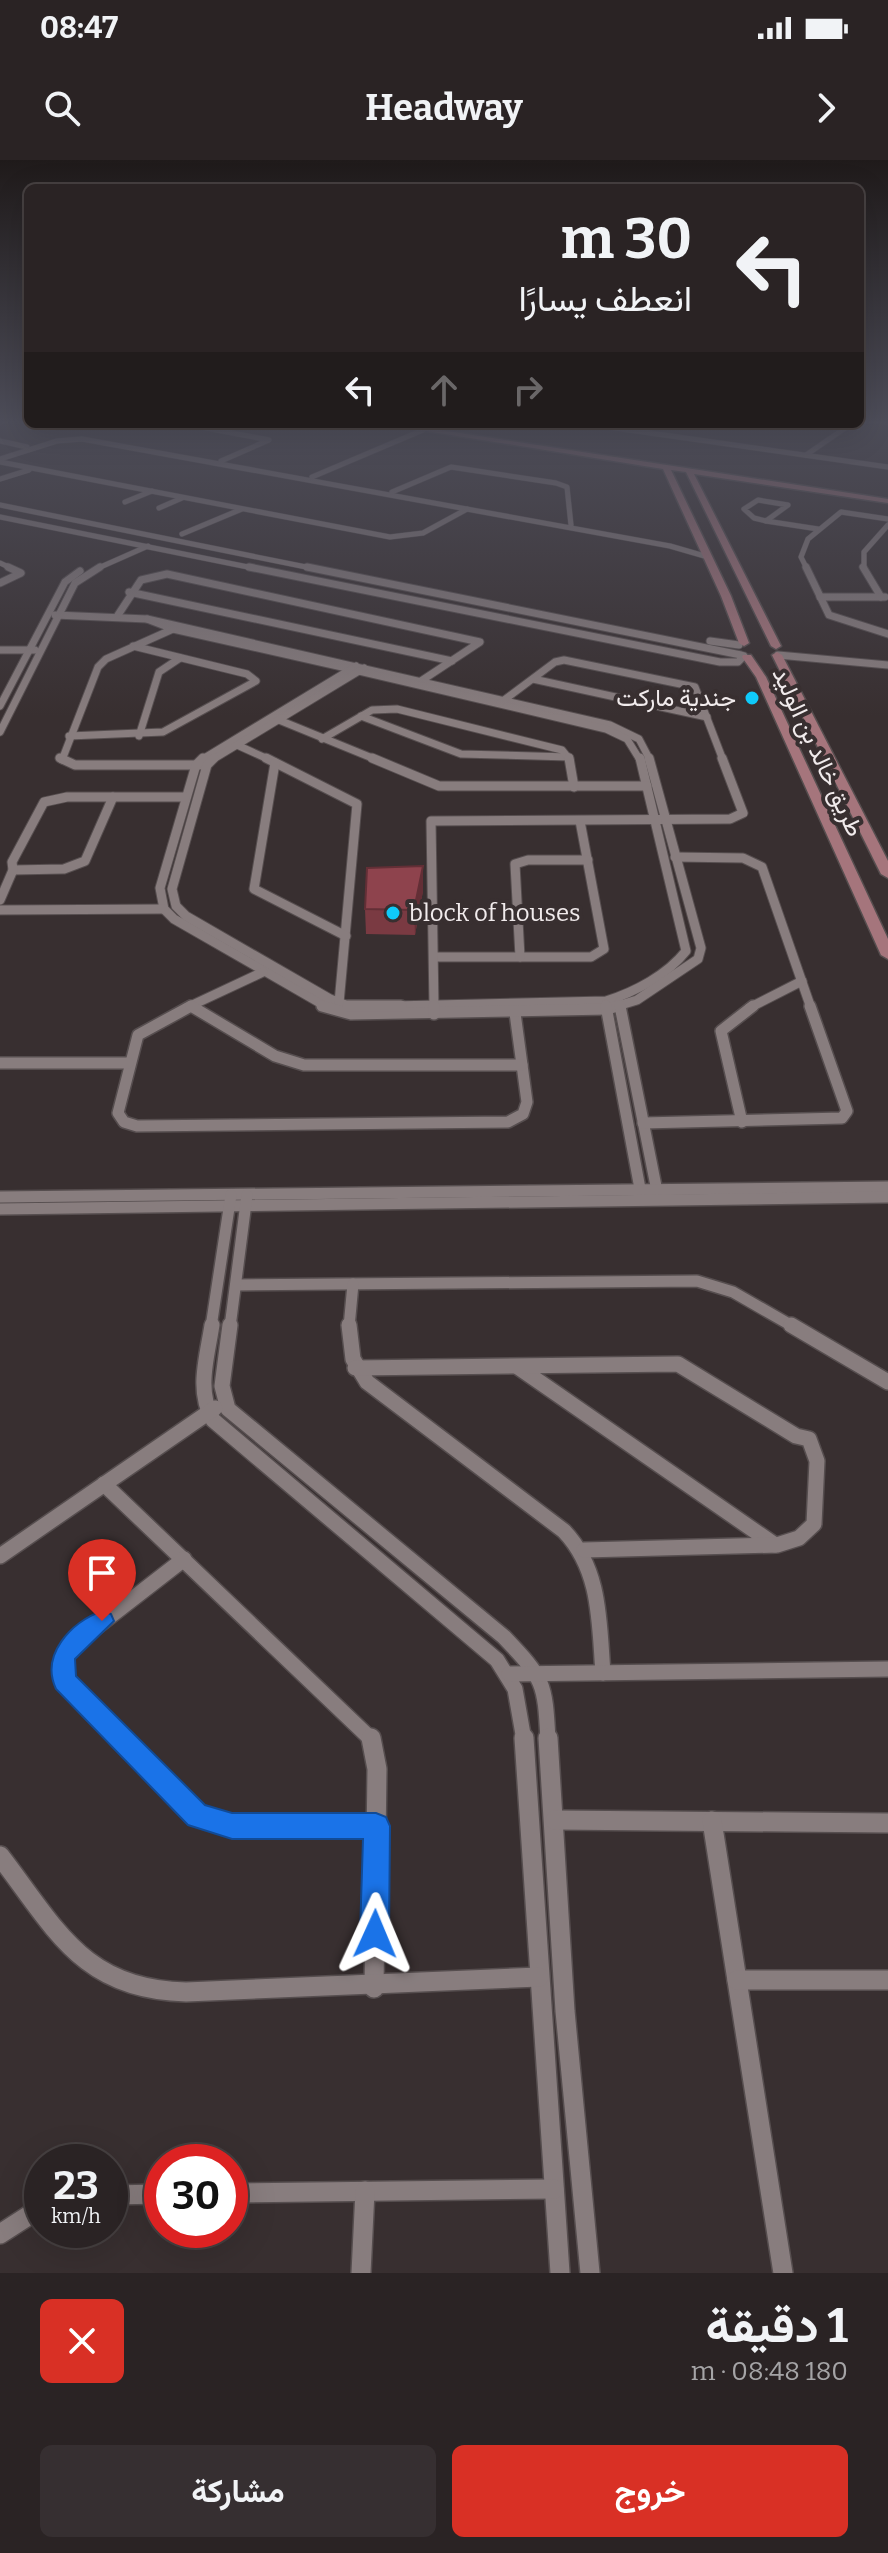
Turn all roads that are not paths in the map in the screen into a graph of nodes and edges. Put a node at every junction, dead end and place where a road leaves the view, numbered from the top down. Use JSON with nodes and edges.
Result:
{"nodes":[{"id":1,"x":8,"y":519,"type":"edge"},
{"id":2,"x":66,"y":519,"type":"edge"},
{"id":3,"x":93,"y":519,"type":"edge"},
{"id":4,"x":209,"y":519,"type":"edge"},
{"id":5,"x":219,"y":519,"type":"edge"},
{"id":6,"x":302,"y":519,"type":"edge"},
{"id":7,"x":304,"y":519,"type":"edge"},
{"id":8,"x":436,"y":519,"type":"edge"},
{"id":9,"x":449,"y":519,"type":"edge"},
{"id":10,"x":522,"y":519,"type":"edge"},
{"id":11,"x":536,"y":519,"type":"edge"},
{"id":12,"x":570,"y":519,"type":"edge"},
{"id":13,"x":690,"y":519,"type":"edge"},
{"id":14,"x":713,"y":519,"type":"edge"},
{"id":15,"x":759,"y":519,"type":"edge"},
{"id":16,"x":769,"y":519,"type":"edge"},
{"id":17,"x":832,"y":519,"type":"edge"},
{"id":18,"x":311,"y":520,"type":"junction"},
{"id":19,"x":766,"y":521,"type":"junction"},
{"id":20,"x":888,"y":522,"type":"edge"},
{"id":21,"x":571,"y":525,"type":"junction"},
{"id":22,"x":818,"y":529,"type":"junction"},
{"id":23,"x":182,"y":534,"type":"junction"},
{"id":24,"x":150,"y":536,"type":"junction"},
{"id":25,"x":172,"y":536,"type":"junction"},
{"id":26,"x":640,"y":539,"type":"junction"},
{"id":27,"x":140,"y":545,"type":"junction"},
{"id":28,"x":702,"y":545,"type":"junction"},
{"id":29,"x":149,"y":546,"type":"junction"},
{"id":30,"x":708,"y":557,"type":"junction"},
{"id":31,"x":106,"y":562,"type":"junction"},
{"id":32,"x":0,"y":563,"type":"edge"},
{"id":33,"x":0,"y":583,"type":"edge"},
{"id":34,"x":129,"y":592,"type":"junction"},
{"id":35,"x":820,"y":597,"type":"junction"},
{"id":36,"x":885,"y":597,"type":"edge"},
{"id":37,"x":48,"y":615,"type":"junction"},
{"id":38,"x":59,"y":615,"type":"junction"},
{"id":39,"x":118,"y":615,"type":"junction"},
{"id":40,"x":147,"y":619,"type":"junction"},
{"id":41,"x":738,"y":626,"type":"junction"},
{"id":42,"x":766,"y":626,"type":"junction"},
{"id":43,"x":173,"y":629,"type":"junction"},
{"id":44,"x":888,"y":634,"type":"edge"},
{"id":45,"x":133,"y":646,"type":"junction"},
{"id":46,"x":29,"y":651,"type":"junction"},
{"id":47,"x":41,"y":651,"type":"junction"},
{"id":48,"x":0,"y":652,"type":"edge"},
{"id":49,"x":759,"y":653,"type":"junction"},
{"id":50,"x":180,"y":658,"type":"junction"},
{"id":51,"x":452,"y":661,"type":"junction"},
{"id":52,"x":888,"y":664,"type":"edge"},
{"id":53,"x":358,"y":669,"type":"junction"},
{"id":54,"x":790,"y":676,"type":"junction"},
{"id":55,"x":761,"y":677,"type":"junction"},
{"id":56,"x":533,"y":679,"type":"junction"},
{"id":57,"x":421,"y":681,"type":"junction"},
{"id":58,"x":501,"y":702,"type":"junction"},
{"id":59,"x":0,"y":709,"type":"edge"},
{"id":60,"x":10,"y":711,"type":"junction"},
{"id":61,"x":361,"y":716,"type":"junction"},
{"id":62,"x":707,"y":717,"type":"junction"},
{"id":63,"x":279,"y":720,"type":"junction"},
{"id":64,"x":0,"y":732,"type":"edge"},
{"id":65,"x":69,"y":736,"type":"junction"},
{"id":66,"x":139,"y":736,"type":"junction"},
{"id":67,"x":322,"y":739,"type":"junction"},
{"id":68,"x":237,"y":745,"type":"junction"},
{"id":69,"x":569,"y":757,"type":"junction"},
{"id":70,"x":275,"y":763,"type":"junction"},
{"id":71,"x":196,"y":765,"type":"junction"},
{"id":72,"x":207,"y":765,"type":"junction"},
{"id":73,"x":647,"y":786,"type":"junction"},
{"id":74,"x":574,"y":787,"type":"junction"},
{"id":75,"x":113,"y":797,"type":"junction"},
{"id":76,"x":185,"y":797,"type":"junction"},
{"id":77,"x":655,"y":820,"type":"junction"},
{"id":78,"x":666,"y":820,"type":"junction"},
{"id":79,"x":580,"y":821,"type":"junction"},
{"id":80,"x":661,"y":845,"type":"junction"},
{"id":81,"x":672,"y":845,"type":"junction"},
{"id":82,"x":675,"y":857,"type":"junction"},
{"id":83,"x":588,"y":860,"type":"junction"},
{"id":84,"x":13,"y":870,"type":"junction"},
{"id":85,"x":888,"y":874,"type":"edge"},
{"id":86,"x":0,"y":900,"type":"edge"},
{"id":87,"x":164,"y":909,"type":"junction"},
{"id":88,"x":0,"y":910,"type":"edge"},
{"id":89,"x":346,"y":936,"type":"junction"},
{"id":90,"x":212,"y":937,"type":"junction"},
{"id":91,"x":888,"y":955,"type":"edge"},
{"id":92,"x":434,"y":957,"type":"junction"},
{"id":93,"x":520,"y":957,"type":"junction"},
{"id":94,"x":263,"y":972,"type":"junction"},
{"id":95,"x":802,"y":981,"type":"junction"},
{"id":96,"x":339,"y":1003,"type":"junction"},
{"id":97,"x":613,"y":1004,"type":"junction"},
{"id":98,"x":191,"y":1006,"type":"junction"},
{"id":99,"x":434,"y":1010,"type":"junction"},
{"id":100,"x":515,"y":1013,"type":"junction"},
{"id":101,"x":0,"y":1063,"type":"edge"},
{"id":102,"x":128,"y":1063,"type":"junction"},
{"id":103,"x":522,"y":1065,"type":"junction"},
{"id":104,"x":742,"y":1122,"type":"junction"},
{"id":105,"x":643,"y":1123,"type":"junction"},
{"id":106,"x":888,"y":1187,"type":"edge"},
{"id":107,"x":641,"y":1196,"type":"junction"},
{"id":108,"x":658,"y":1196,"type":"junction"},
{"id":109,"x":0,"y":1197,"type":"edge"},
{"id":110,"x":888,"y":1197,"type":"edge"},
{"id":111,"x":238,"y":1201,"type":"junction"},
{"id":112,"x":0,"y":1209,"type":"edge"},
{"id":113,"x":353,"y":1284,"type":"junction"},
{"id":114,"x":236,"y":1285,"type":"junction"},
{"id":115,"x":518,"y":1367,"type":"junction"},
{"id":116,"x":355,"y":1368,"type":"junction"},
{"id":117,"x":888,"y":1382,"type":"edge"},
{"id":118,"x":224,"y":1402,"type":"junction"},
{"id":119,"x":208,"y":1413,"type":"junction"},
{"id":120,"x":104,"y":1484,"type":"junction"},
{"id":121,"x":777,"y":1545,"type":"junction"},
{"id":122,"x":584,"y":1550,"type":"junction"},
{"id":123,"x":0,"y":1556,"type":"edge"},
{"id":124,"x":184,"y":1559,"type":"junction"},
{"id":125,"x":888,"y":1669,"type":"edge"},
{"id":126,"x":603,"y":1673,"type":"junction"},
{"id":127,"x":509,"y":1674,"type":"junction"},
{"id":128,"x":539,"y":1674,"type":"junction"},
{"id":129,"x":555,"y":1820,"type":"junction"},
{"id":130,"x":712,"y":1821,"type":"junction"},
{"id":131,"x":888,"y":1823,"type":"edge"},
{"id":132,"x":376,"y":1826,"type":"junction"},
{"id":133,"x":0,"y":1856,"type":"edge"},
{"id":134,"x":539,"y":1977,"type":"junction"},
{"id":135,"x":737,"y":1980,"type":"junction"},
{"id":136,"x":888,"y":1980,"type":"edge"},
{"id":137,"x":374,"y":1988,"type":"junction"},
{"id":138,"x":554,"y":2189,"type":"junction"},
{"id":139,"x":365,"y":2191,"type":"junction"},
{"id":140,"x":248,"y":2193,"type":"edge"},
{"id":141,"x":24,"y":2219,"type":"edge"},
{"id":142,"x":0,"y":2234,"type":"edge"},
{"id":143,"x":361,"y":2273,"type":"edge"},
{"id":144,"x":560,"y":2273,"type":"edge"},
{"id":145,"x":590,"y":2273,"type":"edge"},
{"id":146,"x":783,"y":2273,"type":"edge"}],
"edges":[{"from":1,"to":27,"type":"street"},
{"from":2,"to":24,"type":"street"},
{"from":3,"to":25,"type":"street"},
{"from":4,"to":25,"type":"street"},
{"from":5,"to":23,"type":"street"},
{"from":6,"to":18,"type":"street"},
{"from":7,"to":18,"type":"street"},
{"from":8,"to":18,"type":"street"},
{"from":9,"to":18,"type":"street"},
{"from":10,"to":26,"type":"street"},
{"from":11,"to":21,"type":"street"},
{"from":12,"to":21,"type":"street"},
{"from":13,"to":28,"type":"street","name":"طريق خالد بن الوليد"},
{"from":14,"to":42,"type":"street","name":"طريق خالد بن الوليد"},
{"from":15,"to":19,"type":"street"},
{"from":16,"to":19,"type":"street"},
{"from":17,"to":22,"type":"street"},
{"from":19,"to":22,"type":"street"},
{"from":20,"to":36,"type":"street"},
{"from":21,"to":26,"type":"street"},
{"from":22,"to":35,"type":"street"},
{"from":23,"to":25,"type":"street"},
{"from":23,"to":49,"type":"street"},
{"from":24,"to":25,"type":"street"},
{"from":24,"to":27,"type":"street"},
{"from":25,"to":29,"type":"street"},
{"from":25,"to":49,"type":"street"},
{"from":26,"to":28,"type":"street"},
{"from":26,"to":30,"type":"street"},
{"from":27,"to":29,"type":"street"},
{"from":27,"to":31,"type":"street"},
{"from":28,"to":30,"type":"street","name":"طريق خالد بن الوليد"},
{"from":29,"to":31,"type":"street"},
{"from":29,"to":49,"type":"street"},
{"from":30,"to":41,"type":"street","name":"طريق خالد بن الوليد"},
{"from":31,"to":37,"type":"street"},
{"from":31,"to":38,"type":"street"},
{"from":32,"to":33,"type":"street"},
{"from":34,"to":39,"type":"street"},
{"from":34,"to":51,"type":"street"},
{"from":34,"to":51,"type":"street"},
{"from":35,"to":36,"type":"street"},
{"from":35,"to":44,"type":"street"},
{"from":37,"to":38,"type":"street"},
{"from":37,"to":46,"type":"street"},
{"from":38,"to":39,"type":"street"},
{"from":38,"to":47,"type":"street"},
{"from":39,"to":40,"type":"street"},
{"from":40,"to":43,"type":"street"},
{"from":40,"to":53,"type":"street"},
{"from":41,"to":42,"type":"street"},
{"from":41,"to":49,"type":"street","name":"طريق خالد بن الوليد"},
{"from":42,"to":49,"type":"street","name":"طريق خالد بن الوليد"},
{"from":43,"to":45,"type":"street"},
{"from":43,"to":53,"type":"street"},
{"from":45,"to":50,"type":"street"},
{"from":45,"to":65,"type":"street"},
{"from":46,"to":47,"type":"street"},
{"from":46,"to":48,"type":"street"},
{"from":46,"to":59,"type":"street"},
{"from":47,"to":60,"type":"street"},
{"from":49,"to":52,"type":"street"},
{"from":49,"to":54,"type":"street","name":"طريق خالد بن الوليد"},
{"from":49,"to":55,"type":"street","name":"طريق خالد بن الوليد"},
{"from":50,"to":66,"type":"street"},
{"from":50,"to":66,"type":"street"},
{"from":51,"to":57,"type":"street"},
{"from":53,"to":57,"type":"street"},
{"from":53,"to":58,"type":"street"},
{"from":53,"to":63,"type":"street"},
{"from":53,"to":71,"type":"street"},
{"from":54,"to":55,"type":"street"},
{"from":54,"to":85,"type":"street","name":"طريق خالد بن الوليد"},
{"from":55,"to":91,"type":"street","name":"طريق خالد بن الوليد"},
{"from":56,"to":58,"type":"street"},
{"from":56,"to":62,"type":"street"},
{"from":56,"to":62,"type":"street"},
{"from":57,"to":58,"type":"street"},
{"from":58,"to":73,"type":"street"},
{"from":58,"to":78,"type":"street"},
{"from":59,"to":60,"type":"street"},
{"from":60,"to":64,"type":"street"},
{"from":61,"to":67,"type":"street"},
{"from":61,"to":69,"type":"street"},
{"from":61,"to":69,"type":"street"},
{"from":62,"to":78,"type":"street"},
{"from":63,"to":67,"type":"street"},
{"from":63,"to":68,"type":"street"},
{"from":65,"to":66,"type":"street"},
{"from":65,"to":71,"type":"street"},
{"from":67,"to":74,"type":"street"},
{"from":68,"to":70,"type":"street"},
{"from":68,"to":72,"type":"street"},
{"from":69,"to":74,"type":"street"},
{"from":70,"to":89,"type":"street"},
{"from":70,"to":89,"type":"street"},
{"from":71,"to":72,"type":"street"},
{"from":71,"to":76,"type":"street"},
{"from":72,"to":90,"type":"street"},
{"from":73,"to":74,"type":"street"},
{"from":73,"to":77,"type":"street"},
{"from":75,"to":76,"type":"street"},
{"from":75,"to":84,"type":"street"},
{"from":75,"to":84,"type":"street"},
{"from":76,"to":87,"type":"street"},
{"from":77,"to":78,"type":"street"},
{"from":77,"to":79,"type":"street"},
{"from":77,"to":80,"type":"street"},
{"from":78,"to":81,"type":"street"},
{"from":79,"to":83,"type":"street"},
{"from":79,"to":92,"type":"street"},
{"from":80,"to":81,"type":"street"},
{"from":80,"to":97,"type":"street"},
{"from":81,"to":82,"type":"street"},
{"from":82,"to":95,"type":"street"},
{"from":82,"to":97,"type":"street"},
{"from":83,"to":93,"type":"street"},
{"from":83,"to":93,"type":"street"},
{"from":84,"to":86,"type":"street"},
{"from":87,"to":88,"type":"street"},
{"from":87,"to":90,"type":"street"},
{"from":89,"to":96,"type":"street"},
{"from":90,"to":94,"type":"street"},
{"from":90,"to":96,"type":"street"},
{"from":92,"to":93,"type":"street"},
{"from":92,"to":99,"type":"street"},
{"from":94,"to":98,"type":"street"},
{"from":94,"to":99,"type":"street"},
{"from":95,"to":104,"type":"street"},
{"from":95,"to":104,"type":"street"},
{"from":96,"to":99,"type":"street"},
{"from":97,"to":99,"type":"street"},
{"from":97,"to":100,"type":"street"},
{"from":97,"to":105,"type":"street"},
{"from":97,"to":107,"type":"street"},
{"from":98,"to":102,"type":"street"},
{"from":98,"to":103,"type":"street"},
{"from":99,"to":100,"type":"street"},
{"from":100,"to":103,"type":"street"},
{"from":101,"to":102,"type":"street"},
{"from":102,"to":103,"type":"street"},
{"from":104,"to":105,"type":"street"},
{"from":105,"to":108,"type":"street"},
{"from":106,"to":108,"type":"street"},
{"from":107,"to":108,"type":"street"},
{"from":107,"to":111,"type":"street"},
{"from":108,"to":110,"type":"street"},
{"from":109,"to":111,"type":"street"},
{"from":111,"to":112,"type":"street"},
{"from":111,"to":114,"type":"street"},
{"from":111,"to":119,"type":"street"},
{"from":113,"to":114,"type":"street"},
{"from":113,"to":116,"type":"street"},
{"from":113,"to":117,"type":"street"},
{"from":114,"to":118,"type":"street"},
{"from":115,"to":116,"type":"street"},
{"from":115,"to":121,"type":"street"},
{"from":115,"to":121,"type":"street"},
{"from":116,"to":122,"type":"street"},
{"from":118,"to":119,"type":"street"},
{"from":118,"to":128,"type":"street"},
{"from":119,"to":120,"type":"street"},
{"from":119,"to":127,"type":"street"},
{"from":120,"to":123,"type":"street"},
{"from":120,"to":124,"type":"street"},
{"from":121,"to":122,"type":"street"},
{"from":122,"to":126,"type":"street"},
{"from":124,"to":132,"type":"street"},
{"from":124,"to":132,"type":"street"},
{"from":125,"to":126,"type":"street"},
{"from":126,"to":128,"type":"street"},
{"from":127,"to":128,"type":"street"},
{"from":127,"to":134,"type":"street"},
{"from":128,"to":129,"type":"street"},
{"from":129,"to":130,"type":"street"},
{"from":129,"to":145,"type":"street"},
{"from":130,"to":131,"type":"street"},
{"from":130,"to":135,"type":"street"},
{"from":132,"to":137,"type":"street"},
{"from":133,"to":137,"type":"street"},
{"from":134,"to":137,"type":"street"},
{"from":134,"to":138,"type":"street"},
{"from":135,"to":136,"type":"street"},
{"from":135,"to":146,"type":"street"},
{"from":138,"to":139,"type":"street"},
{"from":138,"to":144,"type":"street"},
{"from":139,"to":140,"type":"street"},
{"from":139,"to":143,"type":"street"},
{"from":141,"to":142,"type":"street"}]}
